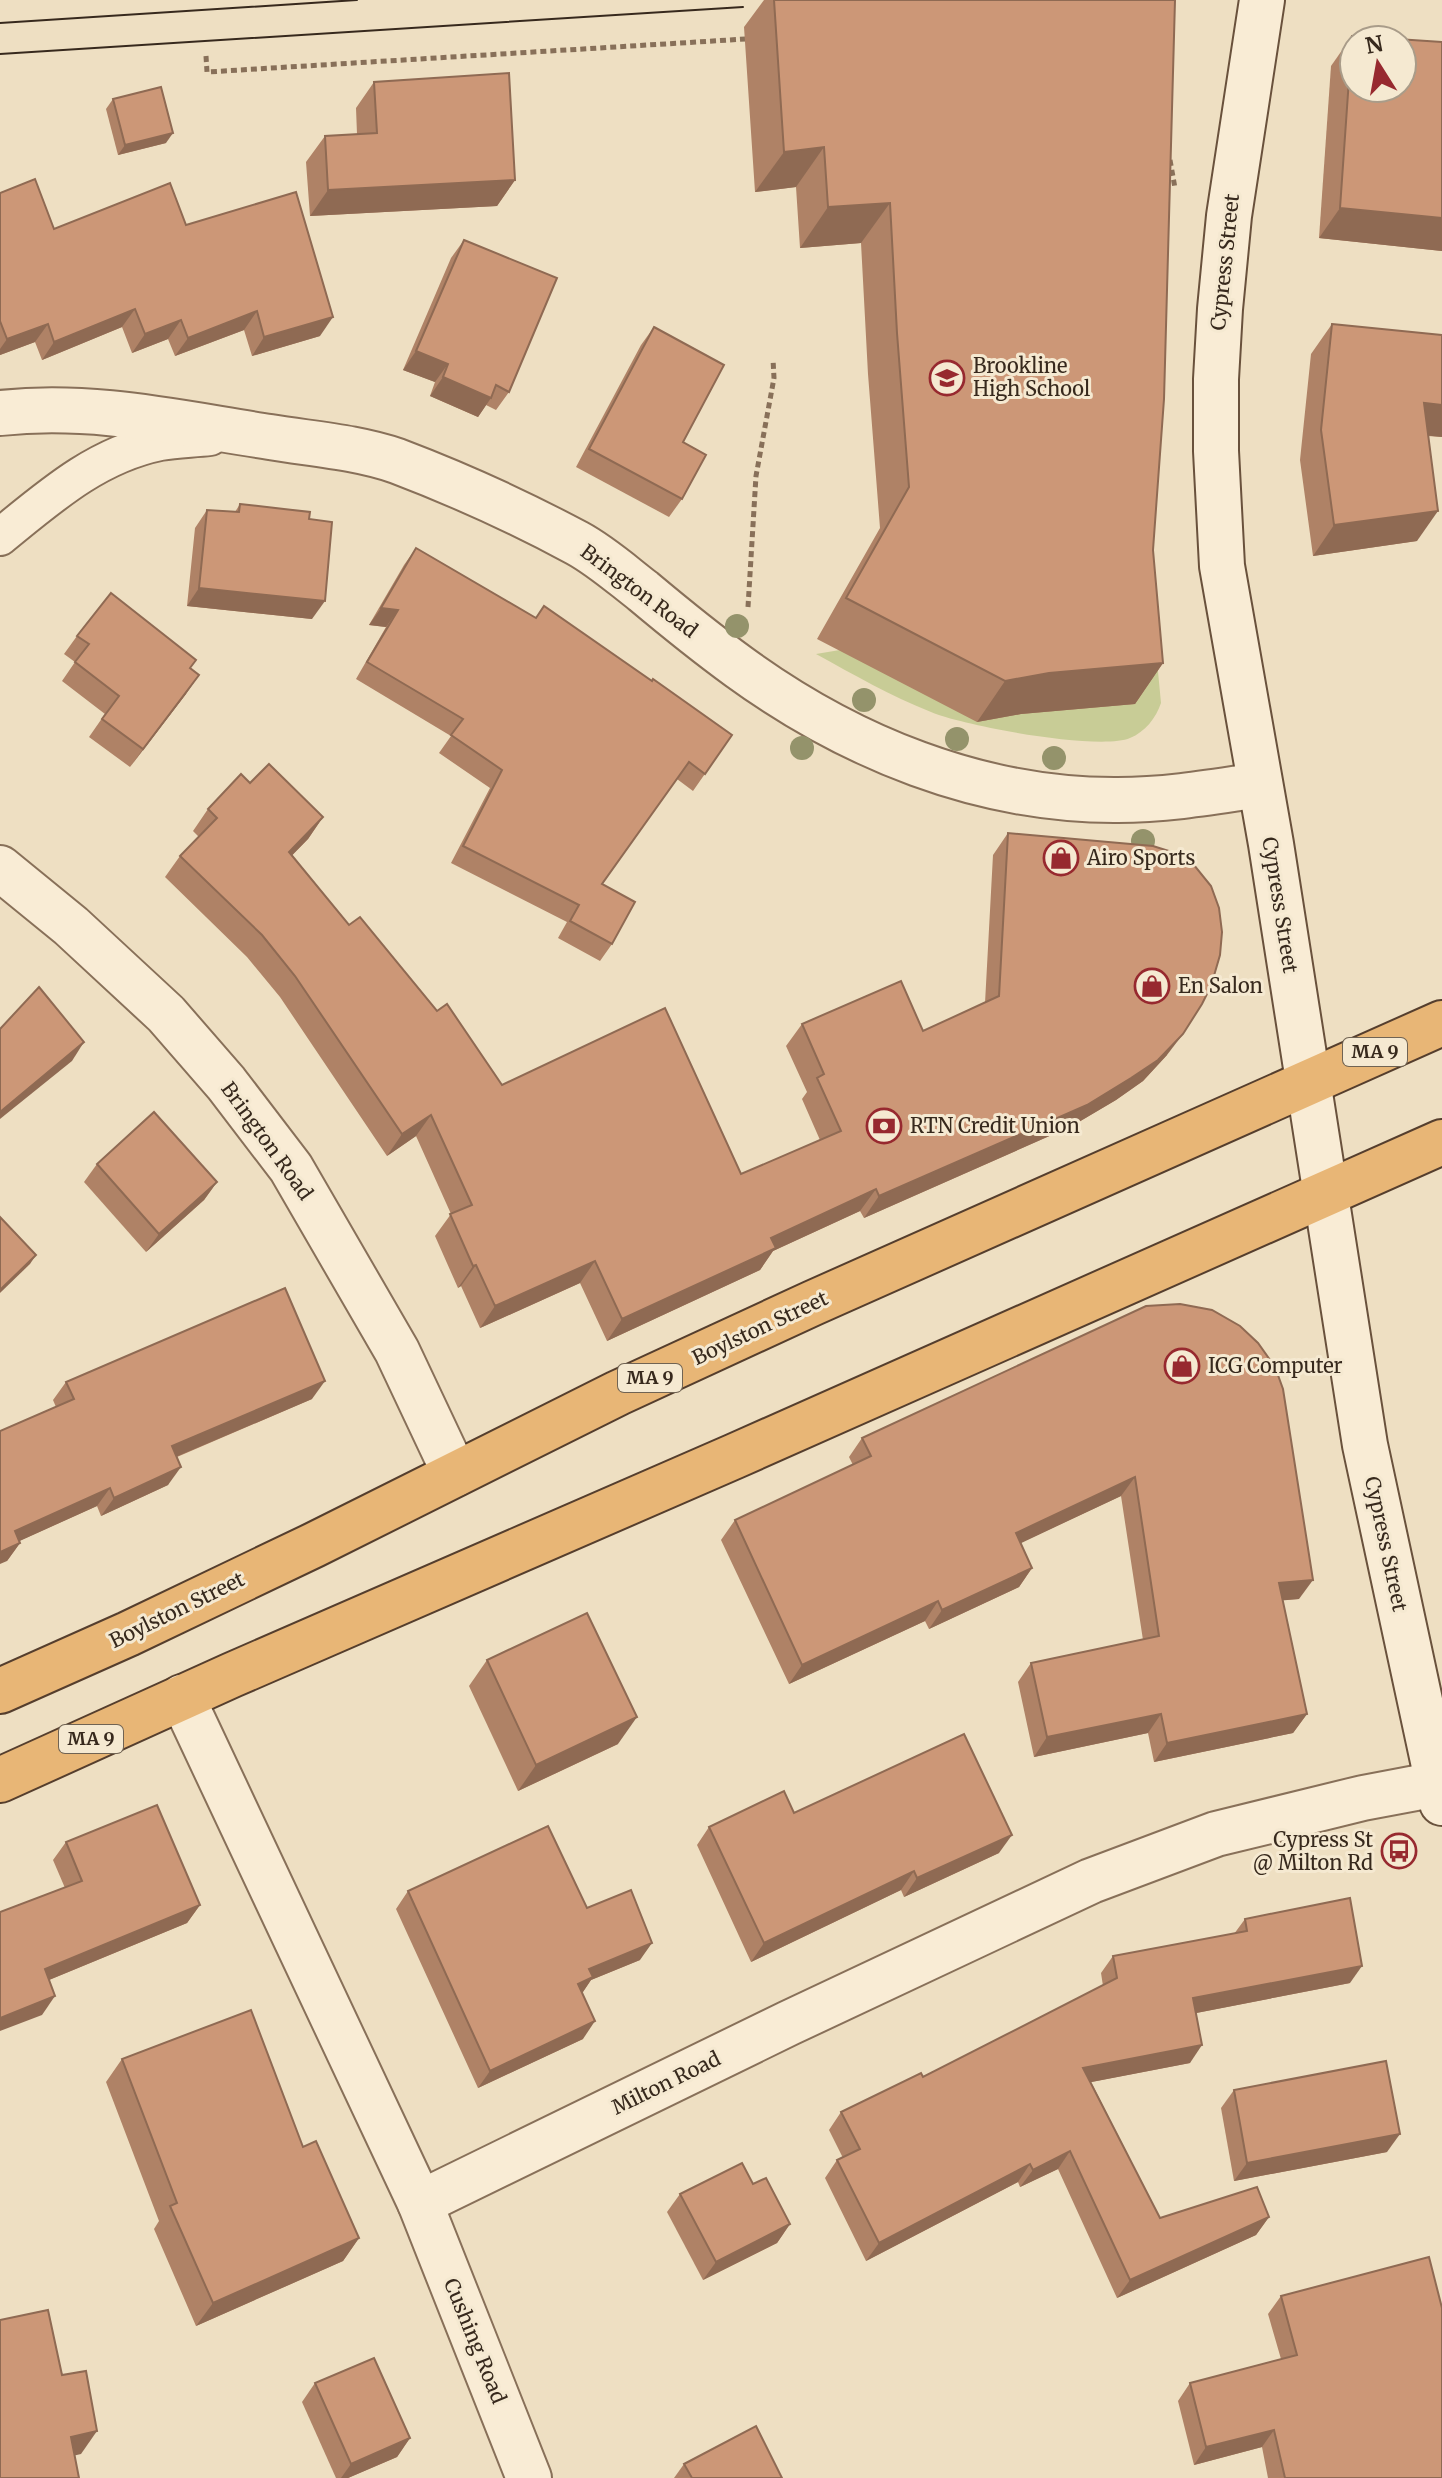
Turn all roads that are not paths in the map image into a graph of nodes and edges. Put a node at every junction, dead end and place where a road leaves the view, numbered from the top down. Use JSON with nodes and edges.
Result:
{"nodes":[{"id":1,"x":1262,"y":0,"type":"edge"},
{"id":2,"x":0,"y":413,"type":"edge"},
{"id":3,"x":268,"y":437,"type":"junction"},
{"id":4,"x":0,"y":537,"type":"edge"},
{"id":5,"x":1260,"y":785,"type":"junction"},
{"id":6,"x":0,"y":868,"type":"edge"},
{"id":7,"x":1442,"y":1023,"type":"edge"},
{"id":8,"x":1308,"y":1082,"type":"junction"},
{"id":9,"x":1442,"y":1142,"type":"edge"},
{"id":10,"x":1325,"y":1194,"type":"junction"},
{"id":11,"x":455,"y":1474,"type":"junction"},
{"id":12,"x":0,"y":1691,"type":"edge"},
{"id":13,"x":182,"y":1697,"type":"junction"},
{"id":14,"x":0,"y":1780,"type":"edge"},
{"id":15,"x":1441,"y":1790,"type":"edge"},
{"id":16,"x":420,"y":2203,"type":"junction"},
{"id":17,"x":529,"y":2478,"type":"edge"}],
"edges":[{"from":1,"to":5,"type":"street","name":"Cypress Street"},
{"from":2,"to":3,"type":"street","name":"Brington Road"},
{"from":3,"to":4,"type":"lane"},
{"from":3,"to":5,"type":"street","name":"Brington Road"},
{"from":5,"to":8,"type":"street","name":"Cypress Street"},
{"from":6,"to":11,"type":"street","name":"Brington Road"},
{"from":7,"to":8,"type":"highway","name":"Boylston Street","number":"MA 9"},
{"from":8,"to":10,"type":"street","name":"Cypress Street"},
{"from":8,"to":11,"type":"highway","name":"Boylston Street","number":"MA 9"},
{"from":9,"to":10,"type":"highway","number":"MA 9"},
{"from":10,"to":13,"type":"highway","number":"MA 9"},
{"from":10,"to":15,"type":"street","name":"Cypress Street"},
{"from":11,"to":12,"type":"highway","name":"Boylston Street","number":"MA 9"},
{"from":13,"to":14,"type":"highway","number":"MA 9"},
{"from":13,"to":16,"type":"street"},
{"from":15,"to":16,"type":"street","name":"Milton Road"},
{"from":16,"to":17,"type":"street","name":"Cushing Road"}]}
